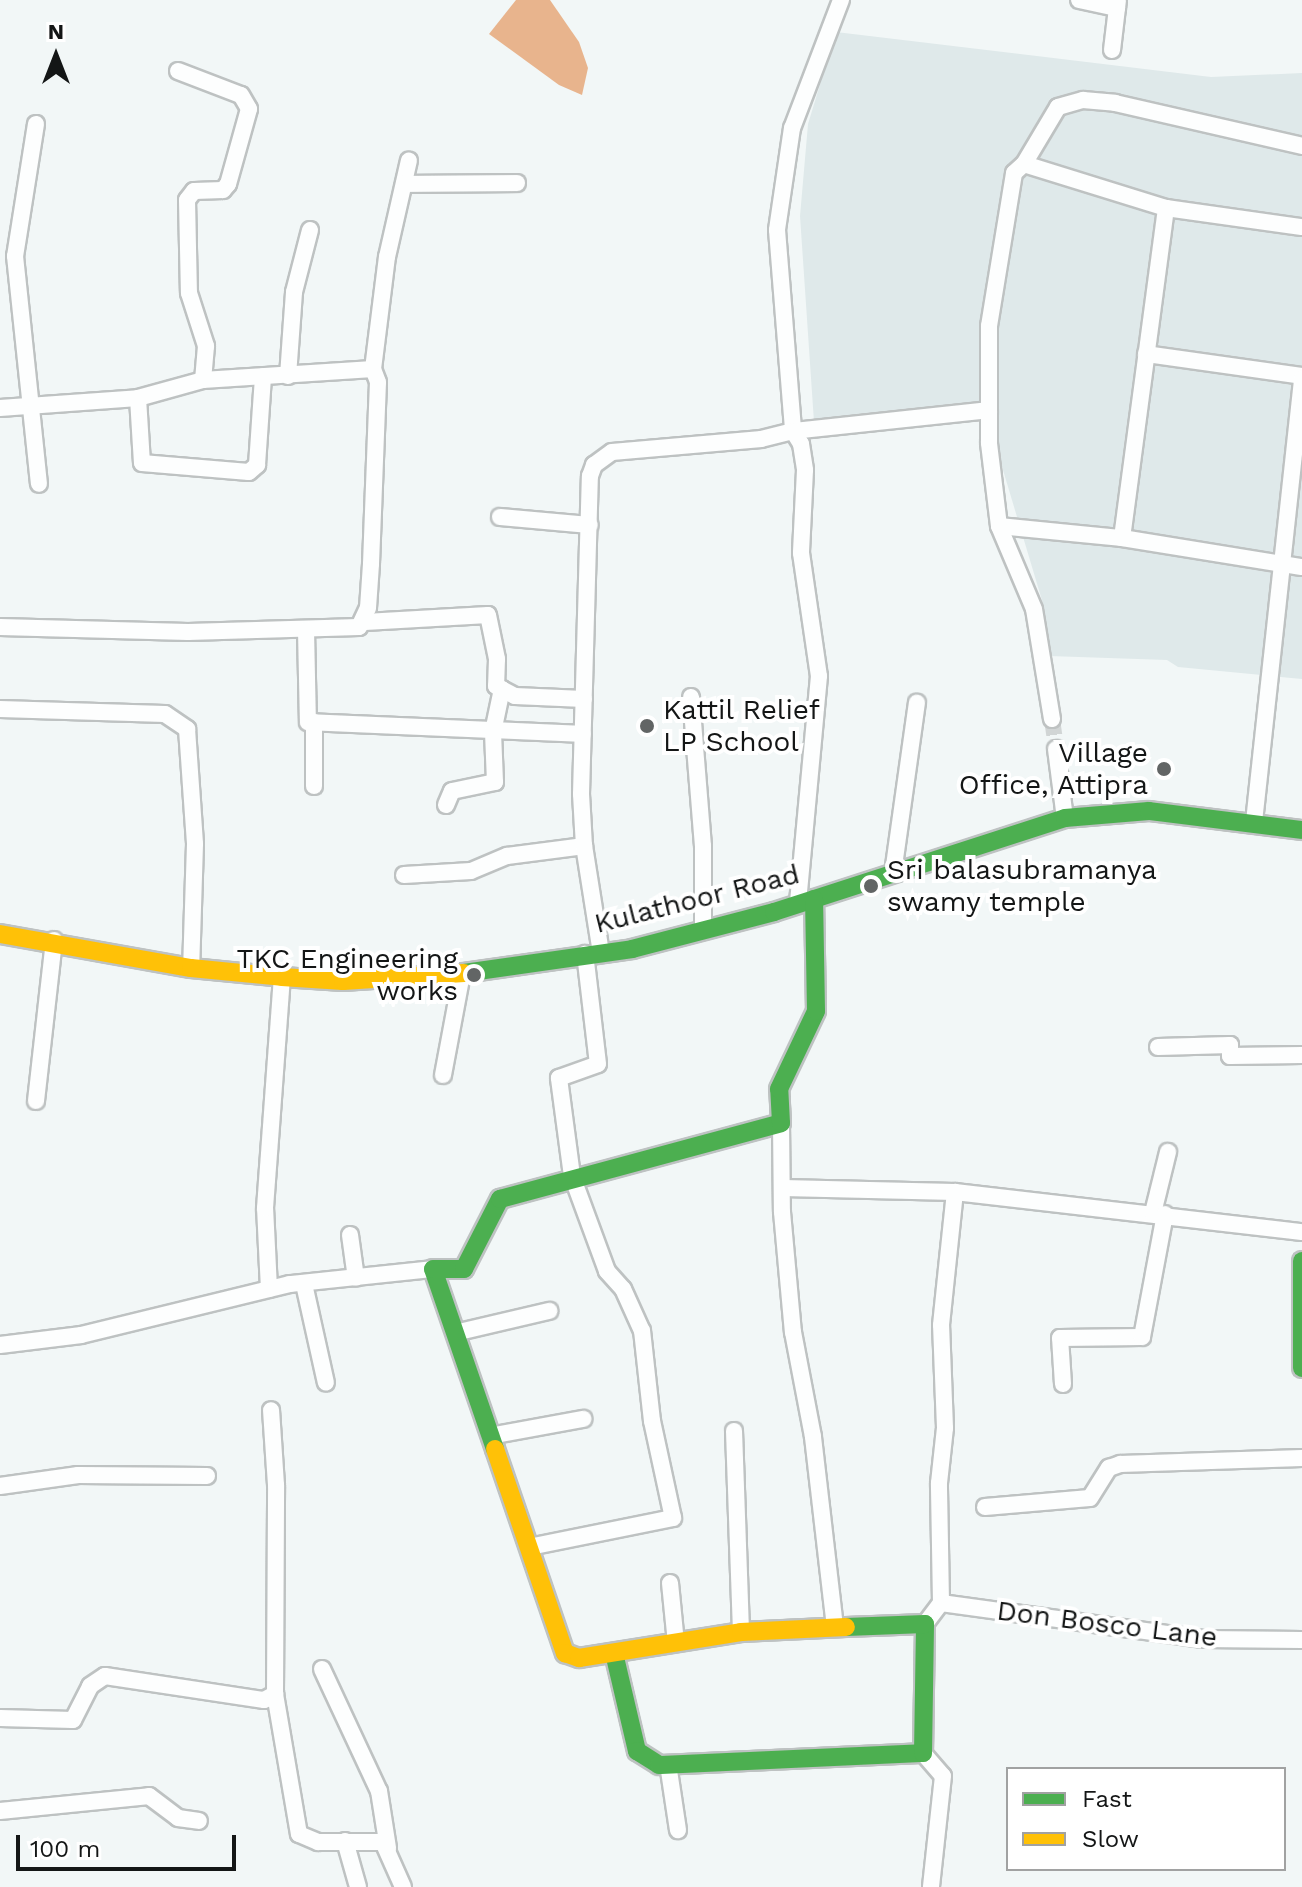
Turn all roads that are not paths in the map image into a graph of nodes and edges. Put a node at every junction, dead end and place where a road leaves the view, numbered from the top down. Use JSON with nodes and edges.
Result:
{"nodes":[{"id":1,"x":841,"y":0,"type":"edge"},
{"id":2,"x":1079,"y":0,"type":"edge"},
{"id":3,"x":1118,"y":4,"type":"edge"},
{"id":4,"x":1112,"y":50,"type":"dead end"},
{"id":5,"x":178,"y":71,"type":"dead end"},
{"id":6,"x":36,"y":124,"type":"dead end"},
{"id":7,"x":1302,"y":146,"type":"edge"},
{"id":8,"x":409,"y":160,"type":"dead end"},
{"id":9,"x":1024,"y":164,"type":"junction"},
{"id":10,"x":517,"y":183,"type":"dead end"},
{"id":11,"x":404,"y":184,"type":"junction"},
{"id":12,"x":1166,"y":208,"type":"junction"},
{"id":13,"x":1302,"y":227,"type":"edge"},
{"id":14,"x":310,"y":230,"type":"dead end"},
{"id":15,"x":1146,"y":354,"type":"junction"},
{"id":16,"x":373,"y":369,"type":"junction"},
{"id":17,"x":263,"y":376,"type":"junction"},
{"id":18,"x":288,"y":376,"type":"junction"},
{"id":19,"x":1302,"y":378,"type":"edge"},
{"id":20,"x":203,"y":380,"type":"junction"},
{"id":21,"x":138,"y":398,"type":"junction"},
{"id":22,"x":34,"y":406,"type":"junction"},
{"id":23,"x":0,"y":408,"type":"edge"},
{"id":24,"x":989,"y":410,"type":"junction"},
{"id":25,"x":793,"y":431,"type":"junction"},
{"id":26,"x":39,"y":484,"type":"dead end"},
{"id":27,"x":500,"y":517,"type":"dead end"},
{"id":28,"x":590,"y":525,"type":"junction"},
{"id":29,"x":999,"y":526,"type":"junction"},
{"id":30,"x":1122,"y":538,"type":"junction"},
{"id":31,"x":1278,"y":565,"type":"junction"},
{"id":32,"x":1302,"y":567,"type":"edge"},
{"id":33,"x":365,"y":622,"type":"junction"},
{"id":34,"x":0,"y":627,"type":"edge"},
{"id":35,"x":306,"y":630,"type":"junction"},
{"id":36,"x":502,"y":689,"type":"junction"},
{"id":37,"x":691,"y":697,"type":"dead end"},
{"id":38,"x":584,"y":699,"type":"junction"},
{"id":39,"x":917,"y":703,"type":"dead end"},
{"id":40,"x":0,"y":709,"type":"edge"},
{"id":41,"x":1052,"y":719,"type":"tunnel mouth"},
{"id":42,"x":314,"y":722,"type":"junction"},
{"id":43,"x":493,"y":732,"type":"junction"},
{"id":44,"x":583,"y":734,"type":"junction"},
{"id":45,"x":1056,"y":749,"type":"tunnel mouth"},
{"id":46,"x":314,"y":786,"type":"dead end"},
{"id":47,"x":446,"y":805,"type":"dead end"},
{"id":48,"x":1065,"y":818,"type":"junction"},
{"id":49,"x":1254,"y":822,"type":"junction"},
{"id":50,"x":1302,"y":830,"type":"edge"},
{"id":51,"x":584,"y":846,"type":"junction"},
{"id":52,"x":893,"y":873,"type":"junction"},
{"id":53,"x":404,"y":875,"type":"dead end"},
{"id":54,"x":806,"y":902,"type":"junction"},
{"id":55,"x":703,"y":930,"type":"junction"},
{"id":56,"x":0,"y":934,"type":"edge"},
{"id":57,"x":54,"y":940,"type":"junction"},
{"id":58,"x":593,"y":954,"type":"junction"},
{"id":59,"x":191,"y":968,"type":"junction"},
{"id":60,"x":462,"y":973,"type":"junction"},
{"id":61,"x":282,"y":977,"type":"junction"},
{"id":62,"x":1158,"y":1047,"type":"dead end"},
{"id":63,"x":1302,"y":1055,"type":"edge"},
{"id":64,"x":443,"y":1075,"type":"dead end"},
{"id":65,"x":36,"y":1101,"type":"dead end"},
{"id":66,"x":781,"y":1123,"type":"junction"},
{"id":67,"x":1168,"y":1152,"type":"dead end"},
{"id":68,"x":572,"y":1176,"type":"junction"},
{"id":69,"x":783,"y":1188,"type":"junction"},
{"id":70,"x":955,"y":1192,"type":"junction"},
{"id":71,"x":1159,"y":1214,"type":"junction"},
{"id":72,"x":1302,"y":1232,"type":"edge"},
{"id":73,"x":350,"y":1235,"type":"dead end"},
{"id":74,"x":1302,"y":1261,"type":"edge"},
{"id":75,"x":433,"y":1269,"type":"junction"},
{"id":76,"x":356,"y":1278,"type":"junction"},
{"id":77,"x":304,"y":1284,"type":"junction"},
{"id":78,"x":269,"y":1289,"type":"junction"},
{"id":79,"x":549,"y":1311,"type":"dead end"},
{"id":80,"x":455,"y":1333,"type":"junction"},
{"id":81,"x":0,"y":1345,"type":"edge"},
{"id":82,"x":1301,"y":1359,"type":"edge"},
{"id":83,"x":326,"y":1383,"type":"dead end"},
{"id":84,"x":1063,"y":1384,"type":"dead end"},
{"id":85,"x":271,"y":1410,"type":"dead end"},
{"id":86,"x":583,"y":1419,"type":"dead end"},
{"id":87,"x":734,"y":1431,"type":"dead end"},
{"id":88,"x":490,"y":1436,"type":"junction"},
{"id":89,"x":1302,"y":1458,"type":"edge"},
{"id":90,"x":207,"y":1476,"type":"dead end"},
{"id":91,"x":0,"y":1486,"type":"edge"},
{"id":92,"x":985,"y":1507,"type":"dead end"},
{"id":93,"x":529,"y":1547,"type":"junction"},
{"id":94,"x":670,"y":1583,"type":"dead end"},
{"id":95,"x":941,"y":1603,"type":"junction"},
{"id":96,"x":925,"y":1624,"type":"junction"},
{"id":97,"x":835,"y":1627,"type":"junction"},
{"id":98,"x":741,"y":1632,"type":"junction"},
{"id":99,"x":1302,"y":1640,"type":"edge"},
{"id":100,"x":676,"y":1643,"type":"junction"},
{"id":101,"x":614,"y":1653,"type":"junction"},
{"id":102,"x":322,"y":1669,"type":"dead end"},
{"id":103,"x":275,"y":1694,"type":"junction"},
{"id":104,"x":0,"y":1718,"type":"edge"},
{"id":105,"x":923,"y":1753,"type":"junction"},
{"id":106,"x":668,"y":1764,"type":"junction"},
{"id":107,"x":0,"y":1811,"type":"edge"},
{"id":108,"x":199,"y":1821,"type":"dead end"},
{"id":109,"x":678,"y":1830,"type":"dead end"},
{"id":110,"x":345,"y":1841,"type":"junction"},
{"id":111,"x":388,"y":1848,"type":"junction"},
{"id":112,"x":358,"y":1887,"type":"edge"},
{"id":113,"x":403,"y":1887,"type":"edge"},
{"id":114,"x":931,"y":1887,"type":"edge"}],
"edges":[{"from":1,"to":25,"type":"street"},
{"from":2,"to":3,"type":"street"},
{"from":3,"to":4,"type":"street"},
{"from":5,"to":20,"type":"street"},
{"from":6,"to":22,"type":"street"},
{"from":7,"to":9,"type":"street"},
{"from":8,"to":11,"type":"street"},
{"from":9,"to":12,"type":"street"},
{"from":9,"to":24,"type":"street"},
{"from":10,"to":11,"type":"street"},
{"from":11,"to":16,"type":"street"},
{"from":12,"to":13,"type":"street"},
{"from":12,"to":15,"type":"street"},
{"from":14,"to":18,"type":"street"},
{"from":15,"to":19,"type":"street"},
{"from":15,"to":30,"type":"street"},
{"from":16,"to":18,"type":"street"},
{"from":16,"to":33,"type":"street"},
{"from":17,"to":18,"type":"street"},
{"from":17,"to":20,"type":"street"},
{"from":17,"to":21,"type":"street"},
{"from":19,"to":31,"type":"street"},
{"from":20,"to":21,"type":"street"},
{"from":21,"to":22,"type":"street"},
{"from":22,"to":23,"type":"street"},
{"from":22,"to":26,"type":"street"},
{"from":24,"to":25,"type":"street"},
{"from":24,"to":29,"type":"street"},
{"from":25,"to":28,"type":"street"},
{"from":25,"to":54,"type":"street"},
{"from":27,"to":28,"type":"street"},
{"from":28,"to":38,"type":"street"},
{"from":29,"to":30,"type":"street"},
{"from":29,"to":41,"type":"street"},
{"from":30,"to":31,"type":"street"},
{"from":31,"to":32,"type":"street"},
{"from":31,"to":49,"type":"street"},
{"from":33,"to":35,"type":"street"},
{"from":33,"to":36,"type":"street"},
{"from":34,"to":35,"type":"street"},
{"from":35,"to":42,"type":"street"},
{"from":36,"to":38,"type":"street"},
{"from":36,"to":43,"type":"street"},
{"from":37,"to":55,"type":"street"},
{"from":38,"to":44,"type":"street"},
{"from":39,"to":52,"type":"street"},
{"from":40,"to":59,"type":"street"},
{"from":42,"to":43,"type":"street"},
{"from":42,"to":46,"type":"street"},
{"from":43,"to":44,"type":"street"},
{"from":43,"to":47,"type":"street"},
{"from":44,"to":51,"type":"street"},
{"from":45,"to":48,"type":"street"},
{"from":48,"to":49,"type":"street","name":"Kulathoor Road"},
{"from":48,"to":52,"type":"street","name":"Kulathoor Road"},
{"from":49,"to":50,"type":"street","name":"Kulathoor Road"},
{"from":51,"to":53,"type":"street"},
{"from":51,"to":58,"type":"street"},
{"from":52,"to":54,"type":"street","name":"Kulathoor Road"},
{"from":54,"to":55,"type":"street","name":"Kulathoor Road"},
{"from":54,"to":66,"type":"street"},
{"from":55,"to":58,"type":"street","name":"Kulathoor Road"},
{"from":56,"to":57,"type":"street","name":"Kulathoor Road"},
{"from":57,"to":59,"type":"street","name":"Kulathoor Road"},
{"from":57,"to":65,"type":"street"},
{"from":58,"to":60,"type":"street","name":"Kulathoor Road"},
{"from":58,"to":68,"type":"street"},
{"from":59,"to":61,"type":"street","name":"Kulathoor Road"},
{"from":60,"to":61,"type":"street","name":"Kulathoor Road"},
{"from":60,"to":64,"type":"street"},
{"from":61,"to":78,"type":"street"},
{"from":62,"to":63,"type":"street"},
{"from":66,"to":68,"type":"street"},
{"from":66,"to":69,"type":"street"},
{"from":67,"to":71,"type":"street"},
{"from":68,"to":75,"type":"street"},
{"from":68,"to":93,"type":"street"},
{"from":69,"to":70,"type":"street"},
{"from":69,"to":97,"type":"street"},
{"from":70,"to":71,"type":"street"},
{"from":70,"to":95,"type":"street"},
{"from":71,"to":72,"type":"street"},
{"from":71,"to":84,"type":"street"},
{"from":73,"to":76,"type":"street"},
{"from":74,"to":82,"type":"street"},
{"from":75,"to":76,"type":"street"},
{"from":75,"to":80,"type":"street"},
{"from":76,"to":77,"type":"street"},
{"from":77,"to":78,"type":"street"},
{"from":77,"to":83,"type":"street"},
{"from":78,"to":81,"type":"street"},
{"from":79,"to":80,"type":"street"},
{"from":80,"to":88,"type":"street"},
{"from":85,"to":103,"type":"street"},
{"from":86,"to":88,"type":"street"},
{"from":87,"to":98,"type":"street"},
{"from":88,"to":93,"type":"street"},
{"from":89,"to":92,"type":"street"},
{"from":90,"to":91,"type":"street"},
{"from":93,"to":101,"type":"street"},
{"from":94,"to":100,"type":"street"},
{"from":95,"to":96,"type":"street"},
{"from":95,"to":99,"type":"street","name":"Don Bosco Lane"},
{"from":96,"to":97,"type":"street"},
{"from":96,"to":105,"type":"street"},
{"from":97,"to":98,"type":"street"},
{"from":98,"to":100,"type":"street"},
{"from":100,"to":101,"type":"street"},
{"from":101,"to":106,"type":"street"},
{"from":102,"to":111,"type":"street"},
{"from":103,"to":104,"type":"street"},
{"from":103,"to":110,"type":"street"},
{"from":105,"to":106,"type":"street"},
{"from":105,"to":114,"type":"street"},
{"from":106,"to":109,"type":"street"},
{"from":107,"to":108,"type":"street"},
{"from":110,"to":111,"type":"street"},
{"from":110,"to":112,"type":"street"},
{"from":111,"to":113,"type":"street"}]}
